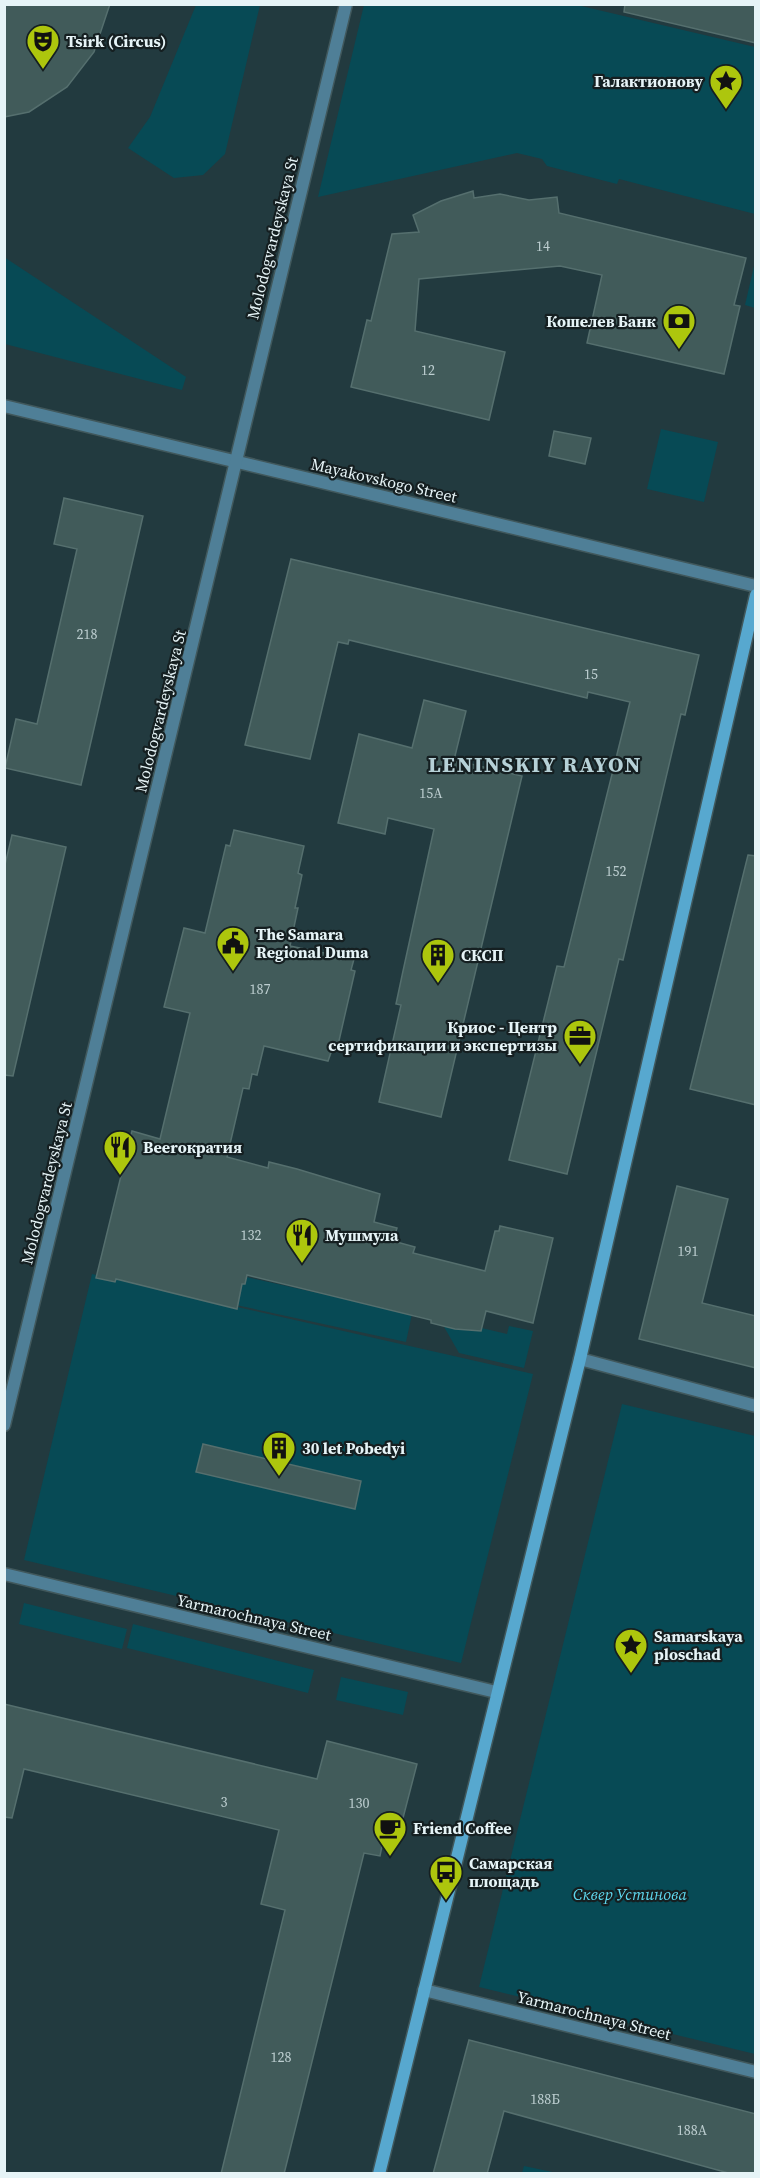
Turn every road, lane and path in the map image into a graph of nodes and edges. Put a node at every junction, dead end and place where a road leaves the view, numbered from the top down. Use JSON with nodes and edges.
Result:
{"nodes":[{"id":1,"x":346,"y":4,"type":"edge"},
{"id":2,"x":4,"y":406,"type":"edge"},
{"id":3,"x":238,"y":462,"type":"junction"},
{"id":4,"x":756,"y":586,"type":"edge"},
{"id":5,"x":756,"y":595,"type":"edge"},
{"id":6,"x":580,"y":1359,"type":"junction"},
{"id":7,"x":756,"y":1406,"type":"edge"},
{"id":8,"x":4,"y":1425,"type":"edge"},
{"id":9,"x":4,"y":1574,"type":"edge"},
{"id":10,"x":496,"y":1692,"type":"junction"},
{"id":11,"x":424,"y":1990,"type":"junction"},
{"id":12,"x":756,"y":2072,"type":"edge"},
{"id":13,"x":379,"y":2174,"type":"edge"}],
"edges":[{"from":1,"to":3,"type":"street","name":"Molodogvardeyskaya St"},
{"from":2,"to":3,"type":"street","name":"Mayakovskogo Street"},
{"from":3,"to":4,"type":"street","name":"Mayakovskogo Street"},
{"from":3,"to":8,"type":"street","name":"Molodogvardeyskaya St"},
{"from":5,"to":6,"type":"street"},
{"from":6,"to":7,"type":"street"},
{"from":6,"to":10,"type":"street"},
{"from":9,"to":10,"type":"street","name":"Yarmarochnaya Street"},
{"from":10,"to":11,"type":"street"},
{"from":11,"to":12,"type":"street","name":"Yarmarochnaya Street"},
{"from":11,"to":13,"type":"street"}]}
